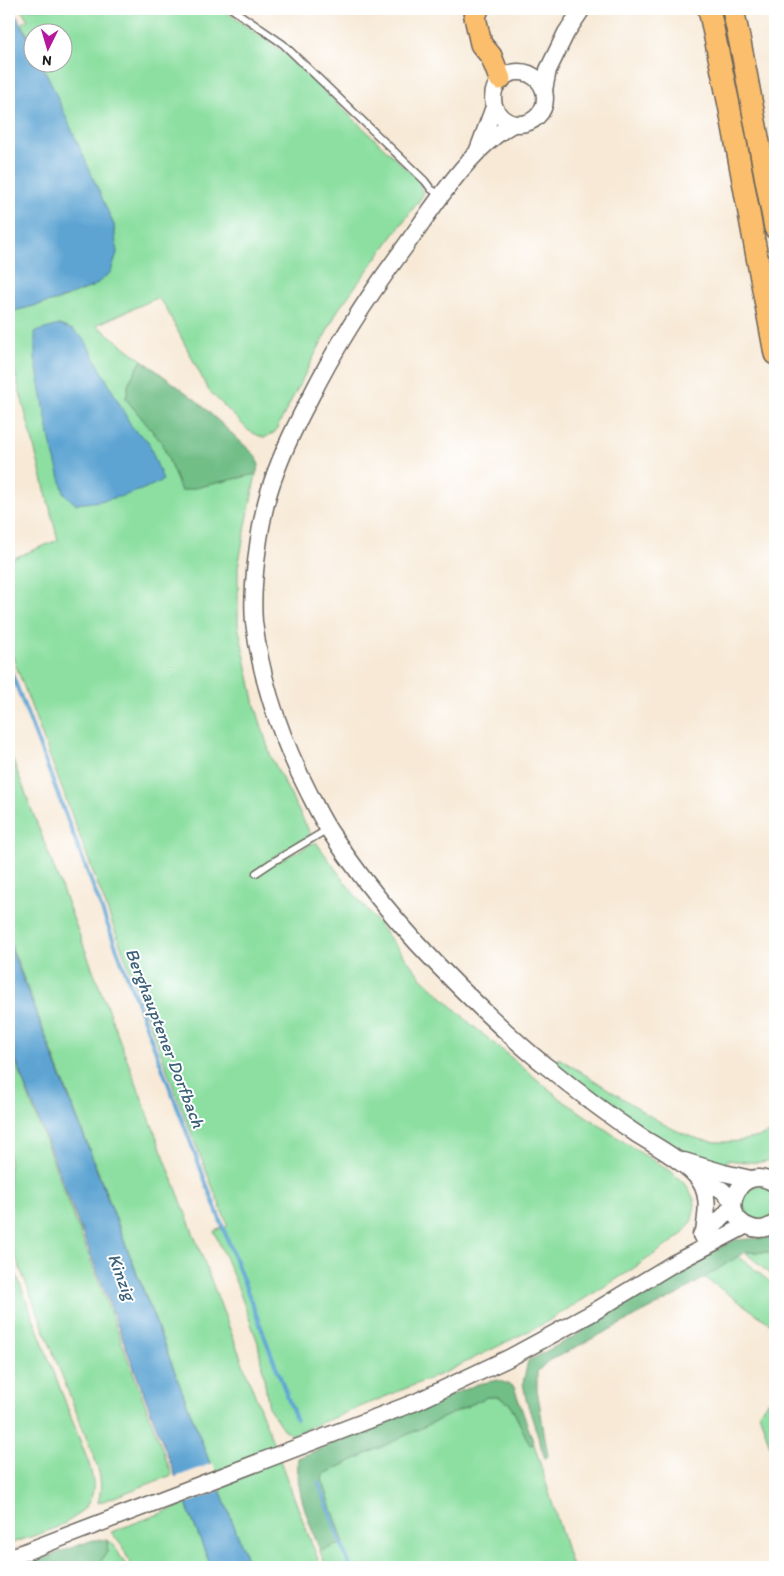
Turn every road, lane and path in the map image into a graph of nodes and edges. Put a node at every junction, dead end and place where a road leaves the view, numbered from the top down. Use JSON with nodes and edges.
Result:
{"nodes":[{"id":1,"x":232,"y":9,"type":"edge"},
{"id":2,"x":478,"y":9,"type":"edge"},
{"id":3,"x":582,"y":9,"type":"edge"},
{"id":4,"x":710,"y":9,"type":"edge"},
{"id":5,"x":733,"y":9,"type":"edge"},
{"id":6,"x":566,"y":33,"type":"junction"},
{"id":7,"x":522,"y":72,"type":"junction"},
{"id":8,"x":500,"y":79,"type":"junction"},
{"id":9,"x":544,"y":90,"type":"junction"},
{"id":10,"x":494,"y":107,"type":"junction"},
{"id":11,"x":513,"y":124,"type":"junction"},
{"id":12,"x":475,"y":156,"type":"junction"},
{"id":13,"x":442,"y":196,"type":"junction"},
{"id":14,"x":775,"y":228,"type":"edge"},
{"id":15,"x":775,"y":354,"type":"edge"},
{"id":16,"x":328,"y":829,"type":"junction"},
{"id":17,"x":256,"y":873,"type":"dead end"},
{"id":18,"x":673,"y":1157,"type":"junction"},
{"id":19,"x":697,"y":1176,"type":"junction"},
{"id":20,"x":751,"y":1179,"type":"junction"},
{"id":21,"x":773,"y":1179,"type":"edge"},
{"id":22,"x":733,"y":1204,"type":"junction"},
{"id":23,"x":745,"y":1226,"type":"junction"},
{"id":24,"x":774,"y":1226,"type":"edge"},
{"id":25,"x":704,"y":1232,"type":"junction"},
{"id":26,"x":671,"y":1265,"type":"junction"},
{"id":27,"x":9,"y":1558,"type":"edge"}],
"edges":[{"from":1,"to":13,"type":"lane"},
{"from":2,"to":8,"type":"highway"},
{"from":3,"to":6,"type":"street"},
{"from":4,"to":15,"type":"highway"},
{"from":5,"to":14,"type":"highway"},
{"from":6,"to":7,"type":"street"},
{"from":6,"to":9,"type":"street"},
{"from":7,"to":8,"type":"street"},
{"from":7,"to":9,"type":"street"},
{"from":8,"to":10,"type":"street"},
{"from":9,"to":11,"type":"street"},
{"from":10,"to":11,"type":"street"},
{"from":10,"to":12,"type":"street"},
{"from":11,"to":12,"type":"street"},
{"from":12,"to":13,"type":"street"},
{"from":13,"to":16,"type":"street"},
{"from":16,"to":17,"type":"lane"},
{"from":16,"to":18,"type":"street"},
{"from":18,"to":19,"type":"street"},
{"from":18,"to":20,"type":"street"},
{"from":19,"to":22,"type":"street"},
{"from":19,"to":25,"type":"street"},
{"from":20,"to":21,"type":"street"},
{"from":20,"to":22,"type":"street"},
{"from":22,"to":23,"type":"street"},
{"from":22,"to":25,"type":"street"},
{"from":23,"to":24,"type":"street"},
{"from":23,"to":26,"type":"street"},
{"from":25,"to":26,"type":"street"},
{"from":26,"to":27,"type":"street"}]}
